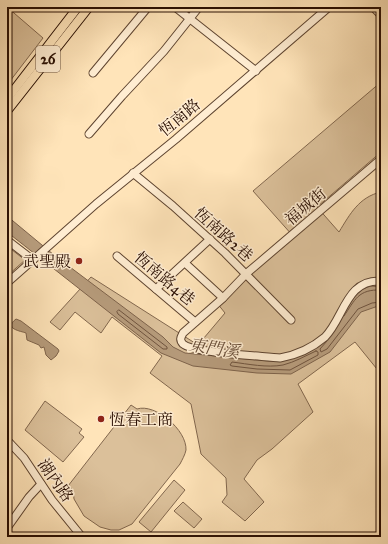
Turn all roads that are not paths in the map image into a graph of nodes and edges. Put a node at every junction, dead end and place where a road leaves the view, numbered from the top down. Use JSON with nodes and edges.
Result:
{"nodes":[{"id":1,"x":78,"y":7,"type":"edge"},
{"id":2,"x":89,"y":7,"type":"edge"},
{"id":3,"x":148,"y":7,"type":"edge"},
{"id":4,"x":175,"y":7,"type":"edge"},
{"id":5,"x":199,"y":7,"type":"edge"},
{"id":6,"x":329,"y":7,"type":"edge"},
{"id":7,"x":373,"y":7,"type":"edge"},
{"id":8,"x":381,"y":15,"type":"edge"},
{"id":9,"x":189,"y":19,"type":"junction"},
{"id":10,"x":256,"y":71,"type":"junction"},
{"id":11,"x":93,"y":73,"type":"dead end"},
{"id":12,"x":7,"y":99,"type":"edge"},
{"id":13,"x":7,"y":111,"type":"edge"},
{"id":14,"x":89,"y":134,"type":"dead end"},
{"id":15,"x":381,"y":159,"type":"edge"},
{"id":16,"x":133,"y":173,"type":"junction"},
{"id":17,"x":210,"y":239,"type":"junction"},
{"id":18,"x":7,"y":240,"type":"edge"},
{"id":19,"x":117,"y":256,"type":"dead end"},
{"id":20,"x":35,"y":258,"type":"junction"},
{"id":21,"x":185,"y":263,"type":"junction"},
{"id":22,"x":247,"y":274,"type":"junction"},
{"id":23,"x":381,"y":281,"type":"edge"},
{"id":24,"x":7,"y":283,"type":"edge"},
{"id":25,"x":156,"y":289,"type":"junction"},
{"id":26,"x":223,"y":298,"type":"junction"},
{"id":27,"x":291,"y":320,"type":"dead end"},
{"id":28,"x":195,"y":322,"type":"junction"},
{"id":29,"x":7,"y":440,"type":"edge"},
{"id":30,"x":42,"y":484,"type":"junction"},
{"id":31,"x":7,"y":528,"type":"edge"},
{"id":32,"x":82,"y":537,"type":"edge"}],
"edges":[{"from":1,"to":12,"type":"main road","number":"26"},
{"from":2,"to":13,"type":"main road","number":"26"},
{"from":3,"to":11,"type":"street"},
{"from":4,"to":9,"type":"street"},
{"from":5,"to":9,"type":"street"},
{"from":6,"to":10,"type":"street","name":"恆南路"},
{"from":7,"to":8,"type":"street"},
{"from":9,"to":10,"type":"street"},
{"from":9,"to":14,"type":"street"},
{"from":10,"to":16,"type":"street","name":"恆南路"},
{"from":15,"to":22,"type":"street","name":"福城街"},
{"from":16,"to":17,"type":"street","name":"恆南路2巷"},
{"from":16,"to":20,"type":"street","name":"恆南路"},
{"from":17,"to":21,"type":"street"},
{"from":17,"to":22,"type":"street","name":"恆南路2巷"},
{"from":18,"to":20,"type":"street"},
{"from":19,"to":25,"type":"street","name":"恆南路4巷"},
{"from":20,"to":24,"type":"street"},
{"from":21,"to":25,"type":"street"},
{"from":21,"to":26,"type":"street"},
{"from":22,"to":26,"type":"street","name":"福城街"},
{"from":22,"to":27,"type":"street","name":"恆南路2巷"},
{"from":23,"to":28,"type":"street","name":"福城街"},
{"from":25,"to":28,"type":"street","name":"恆南路4巷"},
{"from":26,"to":28,"type":"street","name":"福城街"},
{"from":29,"to":30,"type":"street","name":"湖內路"},
{"from":30,"to":31,"type":"street"},
{"from":30,"to":32,"type":"street","name":"湖內路"}]}
